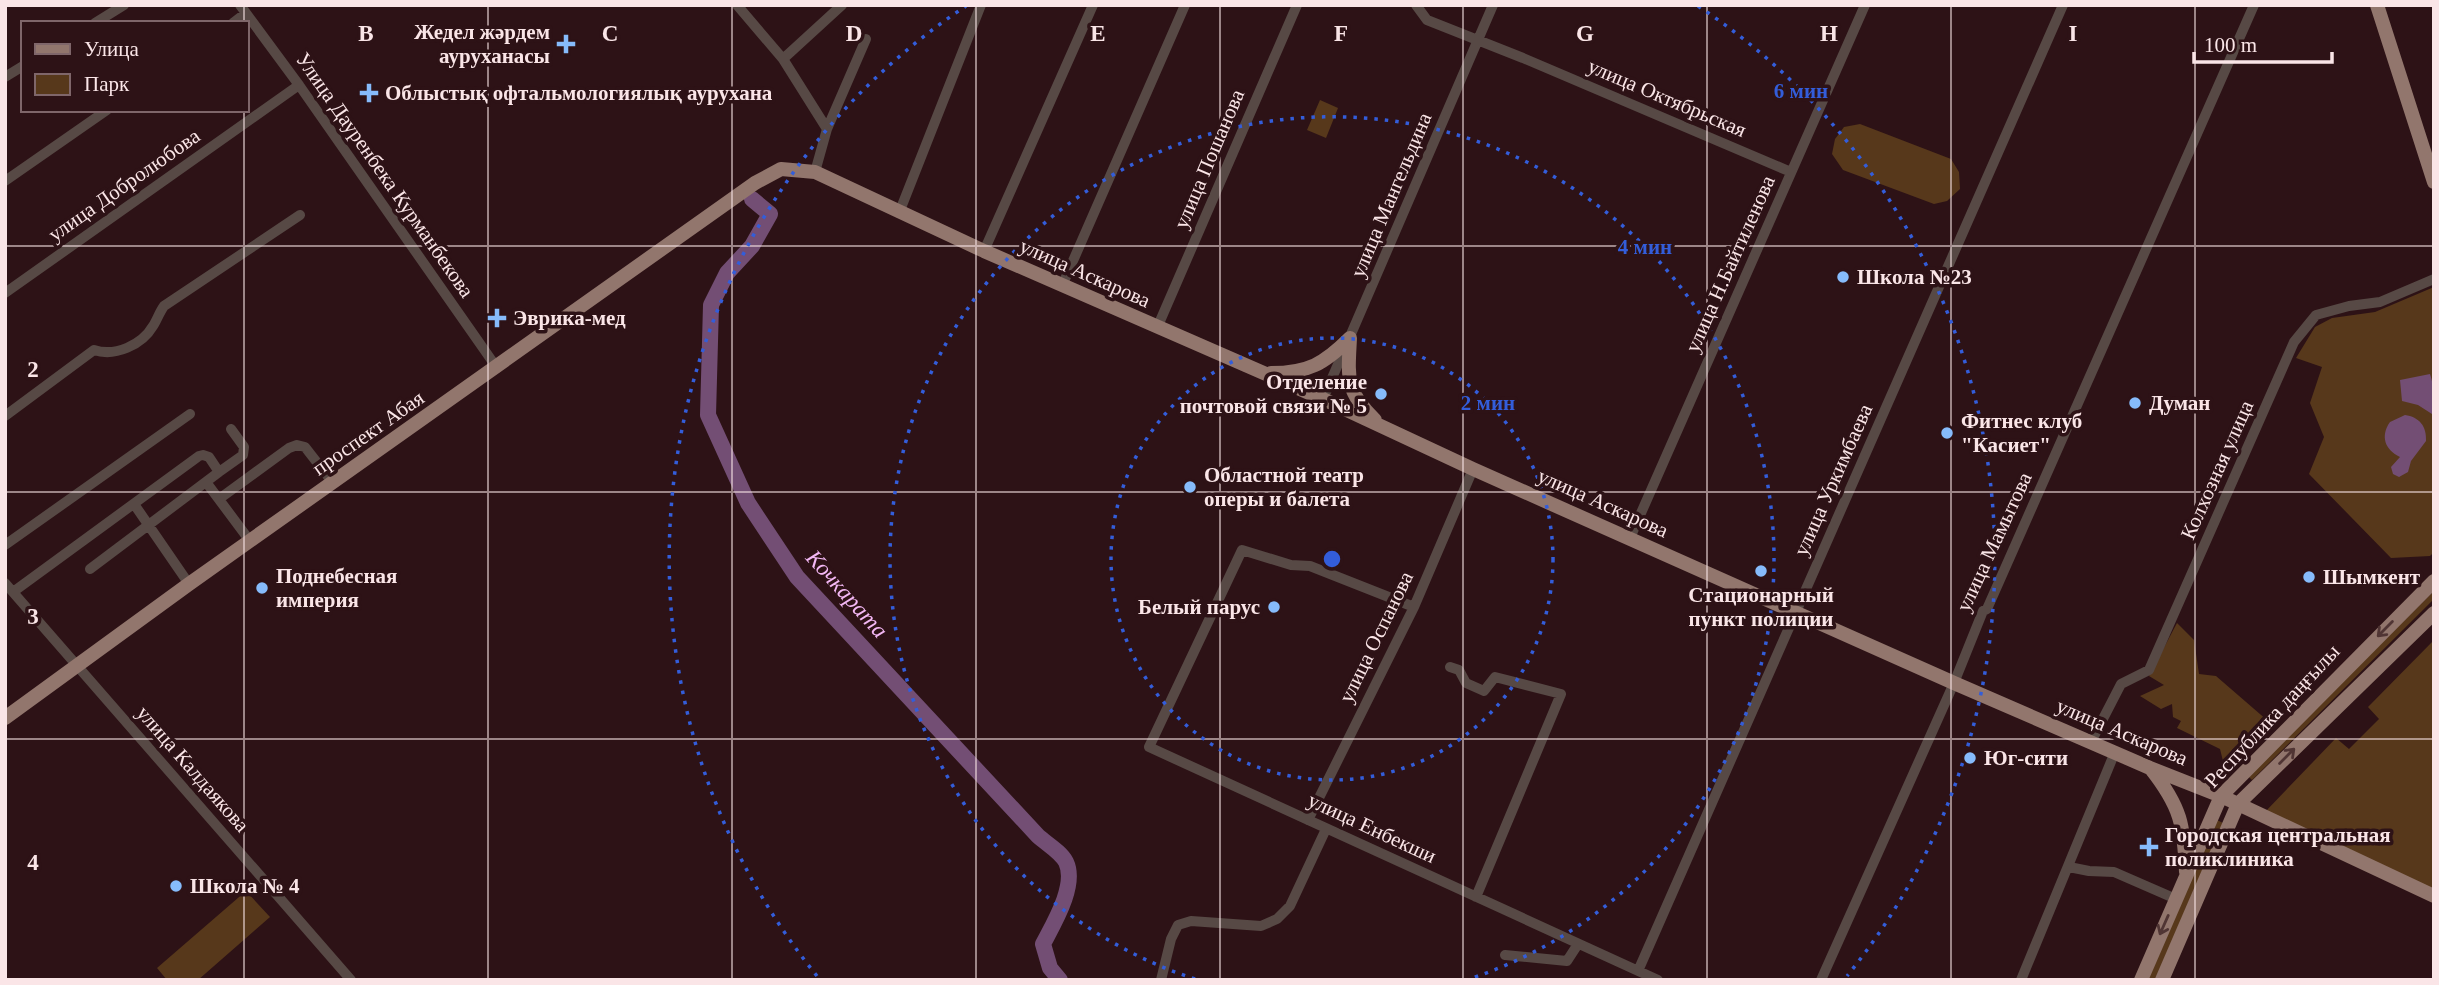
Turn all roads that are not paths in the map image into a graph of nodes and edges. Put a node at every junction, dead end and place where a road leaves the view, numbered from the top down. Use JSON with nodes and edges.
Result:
{"nodes":[{"id":1,"x":124,"y":5,"type":"edge"},
{"id":2,"x":737,"y":5,"type":"edge"},
{"id":3,"x":842,"y":5,"type":"edge"},
{"id":4,"x":981,"y":5,"type":"edge"},
{"id":5,"x":1093,"y":5,"type":"edge"},
{"id":6,"x":1185,"y":5,"type":"edge"},
{"id":7,"x":1297,"y":5,"type":"edge"},
{"id":8,"x":1416,"y":5,"type":"edge"},
{"id":9,"x":1493,"y":5,"type":"edge"},
{"id":10,"x":1865,"y":5,"type":"edge"},
{"id":11,"x":2063,"y":5,"type":"edge"},
{"id":12,"x":2254,"y":5,"type":"edge"},
{"id":13,"x":2377,"y":5,"type":"edge"},
{"id":14,"x":243,"y":9,"type":"edge"},
{"id":15,"x":98,"y":21,"type":"edge"},
{"id":16,"x":866,"y":39,"type":"dead end"},
{"id":17,"x":1478,"y":41,"type":"junction"},
{"id":18,"x":783,"y":59,"type":"junction"},
{"id":19,"x":21,"y":67,"type":"edge"},
{"id":20,"x":5,"y":77,"type":"edge"},
{"id":21,"x":299,"y":85,"type":"junction"},
{"id":22,"x":104,"y":112,"type":"edge"},
{"id":23,"x":828,"y":129,"type":"junction"},
{"id":24,"x":814,"y":172,"type":"junction"},
{"id":25,"x":1791,"y":172,"type":"junction"},
{"id":26,"x":5,"y":181,"type":"edge"},
{"id":27,"x":2434,"y":182,"type":"edge"},
{"id":28,"x":755,"y":183,"type":"joint"},
{"id":29,"x":899,"y":213,"type":"junction"},
{"id":30,"x":300,"y":215,"type":"dead end"},
{"id":31,"x":984,"y":251,"type":"junction"},
{"id":32,"x":2434,"y":279,"type":"edge"},
{"id":33,"x":1062,"y":286,"type":"junction"},
{"id":34,"x":5,"y":293,"type":"edge"},
{"id":35,"x":1157,"y":328,"type":"junction"},
{"id":36,"x":1350,"y":338,"type":"junction"},
{"id":37,"x":497,"y":368,"type":"junction"},
{"id":38,"x":1262,"y":373,"type":"junction"},
{"id":39,"x":1323,"y":399,"type":"junction"},
{"id":40,"x":190,"y":414,"type":"dead end"},
{"id":41,"x":5,"y":416,"type":"edge"},
{"id":42,"x":1381,"y":426,"type":"junction"},
{"id":43,"x":231,"y":429,"type":"dead end"},
{"id":44,"x":1473,"y":469,"type":"junction"},
{"id":45,"x":219,"y":472,"type":"junction"},
{"id":46,"x":206,"y":482,"type":"junction"},
{"id":47,"x":333,"y":483,"type":"junction"},
{"id":48,"x":219,"y":499,"type":"junction"},
{"id":49,"x":134,"y":504,"type":"junction"},
{"id":50,"x":149,"y":525,"type":"junction"},
{"id":51,"x":1630,"y":538,"type":"junction"},
{"id":52,"x":250,"y":541,"type":"junction"},
{"id":53,"x":5,"y":545,"type":"edge"},
{"id":54,"x":90,"y":569,"type":"dead end"},
{"id":55,"x":2434,"y":581,"type":"edge"},
{"id":56,"x":189,"y":584,"type":"junction"},
{"id":57,"x":9,"y":588,"type":"edge"},
{"id":58,"x":1414,"y":607,"type":"junction"},
{"id":59,"x":1796,"y":612,"type":"junction"},
{"id":60,"x":2434,"y":612,"type":"edge"},
{"id":61,"x":78,"y":666,"type":"junction"},
{"id":62,"x":1450,"y":667,"type":"dead end"},
{"id":63,"x":1954,"y":682,"type":"junction"},
{"id":64,"x":5,"y":718,"type":"edge"},
{"id":65,"x":2091,"y":742,"type":"junction"},
{"id":66,"x":2115,"y":752,"type":"junction"},
{"id":67,"x":2150,"y":768,"type":"junction"},
{"id":68,"x":2221,"y":796,"type":"junction"},
{"id":69,"x":2238,"y":804,"type":"junction"},
{"id":70,"x":1308,"y":820,"type":"junction"},
{"id":71,"x":1326,"y":828,"type":"junction"},
{"id":72,"x":2068,"y":867,"type":"junction"},
{"id":73,"x":2186,"y":876,"type":"junction"},
{"id":74,"x":2434,"y":896,"type":"edge"},
{"id":75,"x":1476,"y":897,"type":"junction"},
{"id":76,"x":2176,"y":899,"type":"junction"},
{"id":77,"x":1578,"y":944,"type":"junction"},
{"id":78,"x":1505,"y":955,"type":"dead end"},
{"id":79,"x":1639,"y":971,"type":"junction"},
{"id":80,"x":351,"y":980,"type":"edge"},
{"id":81,"x":1161,"y":980,"type":"edge"},
{"id":82,"x":1658,"y":980,"type":"edge"},
{"id":83,"x":1821,"y":980,"type":"edge"},
{"id":84,"x":2021,"y":980,"type":"edge"},
{"id":85,"x":2140,"y":980,"type":"edge"},
{"id":86,"x":2162,"y":980,"type":"edge"}],
"edges":[{"from":1,"to":15,"type":"street"},
{"from":2,"to":18,"type":"street"},
{"from":3,"to":18,"type":"street"},
{"from":4,"to":29,"type":"street"},
{"from":5,"to":31,"type":"street"},
{"from":6,"to":33,"type":"street"},
{"from":7,"to":35,"type":"street","name":"улица Пошанова"},
{"from":8,"to":17,"type":"street","name":"улица Октябрьская"},
{"from":9,"to":17,"type":"street","name":"улица Мангельдина"},
{"from":10,"to":25,"type":"street","name":"улица Н.Байтиленова"},
{"from":11,"to":59,"type":"street","name":"улица Уркимбаева"},
{"from":12,"to":63,"type":"street","name":"улица Мамытова"},
{"from":13,"to":27,"type":"main road"},
{"from":14,"to":21,"type":"street","name":"Улица Дауренбека Курманбекова"},
{"from":16,"to":23,"type":"street"},
{"from":17,"to":25,"type":"street","name":"улица Октябрьская"},
{"from":17,"to":36,"type":"street","name":"улица Мангельдина"},
{"from":18,"to":23,"type":"street"},
{"from":19,"to":20,"type":"street"},
{"from":21,"to":34,"type":"street","name":"улица Добролюбова"},
{"from":21,"to":37,"type":"street","name":"Улица Дауренбека Курманбекова"},
{"from":22,"to":26,"type":"street"},
{"from":23,"to":24,"type":"street"},
{"from":24,"to":28,"type":"main road","name":"улица Аскарова"},
{"from":24,"to":29,"type":"main road","name":"улица Аскарова"},
{"from":25,"to":51,"type":"street","name":"улица Н.Байтиленова"},
{"from":28,"to":37,"type":"main road","name":"проспект Абая"},
{"from":29,"to":31,"type":"main road","name":"улица Аскарова"},
{"from":30,"to":41,"type":"street"},
{"from":31,"to":33,"type":"main road","name":"улица Аскарова"},
{"from":32,"to":65,"type":"street","name":"Колхозная улица"},
{"from":33,"to":35,"type":"main road","name":"улица Аскарова"},
{"from":35,"to":38,"type":"main road","name":"улица Аскарова"},
{"from":36,"to":38,"type":"main road"},
{"from":36,"to":39,"type":"street","name":"улица Мангельдина"},
{"from":36,"to":42,"type":"main road"},
{"from":37,"to":47,"type":"main road","name":"проспект Абая"},
{"from":38,"to":39,"type":"main road","name":"улица Аскарова"},
{"from":39,"to":42,"type":"main road","name":"улица Аскарова"},
{"from":40,"to":53,"type":"street"},
{"from":42,"to":44,"type":"main road","name":"улица Аскарова"},
{"from":43,"to":45,"type":"street"},
{"from":44,"to":51,"type":"main road","name":"улица Аскарова"},
{"from":44,"to":58,"type":"street","name":"улица Оспанова"},
{"from":45,"to":46,"type":"street"},
{"from":45,"to":49,"type":"street"},
{"from":46,"to":48,"type":"street"},
{"from":46,"to":50,"type":"street"},
{"from":47,"to":48,"type":"street"},
{"from":47,"to":52,"type":"main road","name":"проспект Абая"},
{"from":48,"to":52,"type":"street"},
{"from":49,"to":50,"type":"street"},
{"from":49,"to":57,"type":"street"},
{"from":50,"to":54,"type":"street"},
{"from":50,"to":56,"type":"street"},
{"from":51,"to":59,"type":"main road","name":"улица Аскарова"},
{"from":52,"to":56,"type":"main road","name":"проспект Абая"},
{"from":55,"to":68,"type":"main road","name":"Республика даңғылы","one_way":true},
{"from":56,"to":61,"type":"main road","name":"проспект Абая"},
{"from":57,"to":61,"type":"street","name":"улица Калдаякова"},
{"from":58,"to":70,"type":"street","name":"улица Оспанова"},
{"from":58,"to":70,"type":"street","name":"улица Енбекши"},
{"from":59,"to":63,"type":"main road","name":"улица Аскарова"},
{"from":59,"to":79,"type":"street","name":"улица Уркимбаева"},
{"from":69,"to":60,"type":"main road","name":"Республика даңғылы","one_way":true},
{"from":61,"to":64,"type":"main road","name":"проспект Абая"},
{"from":61,"to":80,"type":"street","name":"улица Калдаякова"},
{"from":62,"to":75,"type":"street"},
{"from":63,"to":65,"type":"main road","name":"улица Аскарова"},
{"from":63,"to":83,"type":"street","name":"улица Мамытова"},
{"from":65,"to":66,"type":"main road","name":"улица Аскарова"},
{"from":66,"to":67,"type":"main road","name":"улица Аскарова"},
{"from":66,"to":72,"type":"street"},
{"from":67,"to":68,"type":"main road","name":"улица Аскарова"},
{"from":67,"to":73,"type":"main road"},
{"from":68,"to":69,"type":"main road","name":"улица Аскарова"},
{"from":68,"to":73,"type":"main road","name":"Республика даңғылы"},
{"from":69,"to":74,"type":"main road","name":"улица Аскарова"},
{"from":69,"to":86,"type":"main road","name":"Республика даңғылы"},
{"from":70,"to":71,"type":"street","name":"улица Енбекши"},
{"from":71,"to":75,"type":"street","name":"улица Енбекши"},
{"from":71,"to":81,"type":"street"},
{"from":72,"to":76,"type":"street"},
{"from":72,"to":84,"type":"street"},
{"from":73,"to":76,"type":"main road","name":"Республика даңғылы"},
{"from":75,"to":77,"type":"street","name":"улица Енбекши"},
{"from":76,"to":85,"type":"main road","name":"Республика даңғылы","one_way":true},
{"from":77,"to":78,"type":"street"},
{"from":77,"to":79,"type":"street","name":"улица Енбекши"},
{"from":79,"to":82,"type":"street","name":"улица Енбекши"}]}
